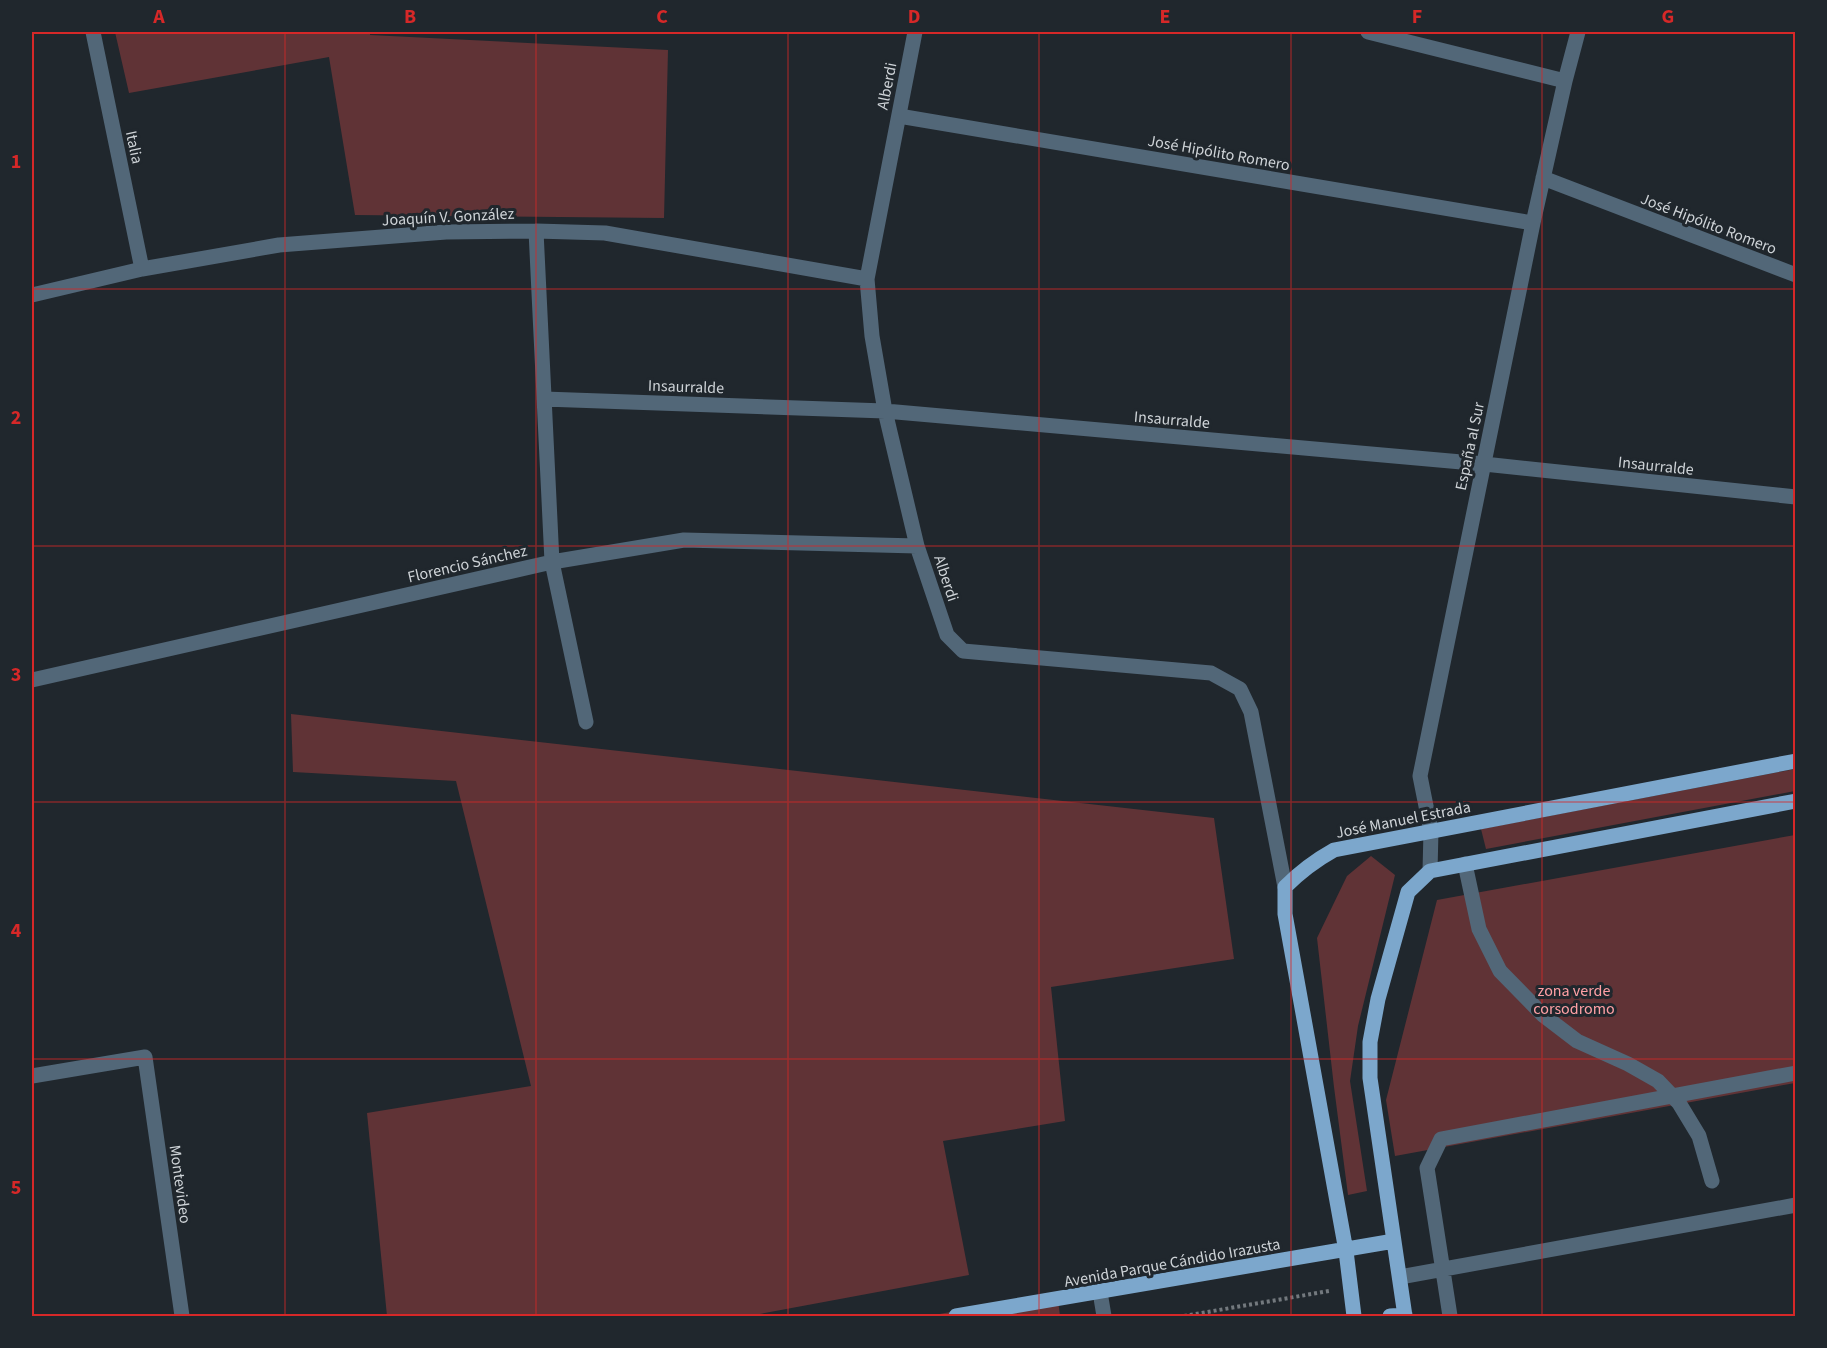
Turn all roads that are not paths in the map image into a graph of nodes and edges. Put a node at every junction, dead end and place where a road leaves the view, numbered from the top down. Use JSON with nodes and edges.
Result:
{"nodes":[{"id":1,"x":93,"y":32,"type":"edge"},
{"id":2,"x":915,"y":32,"type":"edge"},
{"id":3,"x":1368,"y":32,"type":"edge"},
{"id":4,"x":1578,"y":32,"type":"edge"},
{"id":5,"x":1565,"y":81,"type":"junction"},
{"id":6,"x":899,"y":116,"type":"junction"},
{"id":7,"x":1543,"y":178,"type":"junction"},
{"id":8,"x":1533,"y":223,"type":"junction"},
{"id":9,"x":536,"y":231,"type":"junction"},
{"id":10,"x":142,"y":269,"type":"junction"},
{"id":11,"x":1796,"y":275,"type":"edge"},
{"id":12,"x":867,"y":279,"type":"junction"},
{"id":13,"x":32,"y":295,"type":"edge"},
{"id":14,"x":543,"y":399,"type":"junction"},
{"id":15,"x":885,"y":411,"type":"junction"},
{"id":16,"x":1484,"y":465,"type":"junction"},
{"id":17,"x":1796,"y":498,"type":"edge"},
{"id":18,"x":917,"y":546,"type":"junction"},
{"id":19,"x":552,"y":562,"type":"junction"},
{"id":20,"x":32,"y":680,"type":"edge"},
{"id":21,"x":586,"y":722,"type":"dead end"},
{"id":22,"x":1796,"y":761,"type":"edge"},
{"id":23,"x":1796,"y":801,"type":"edge"},
{"id":24,"x":1431,"y":831,"type":"junction"},
{"id":25,"x":1465,"y":864,"type":"junction"},
{"id":26,"x":1430,"y":871,"type":"junction"},
{"id":27,"x":1285,"y":887,"type":"junction"},
{"id":28,"x":1796,"y":1073,"type":"edge"},
{"id":29,"x":32,"y":1076,"type":"edge"},
{"id":30,"x":1672,"y":1095,"type":"junction"},
{"id":31,"x":1712,"y":1181,"type":"dead end"},
{"id":32,"x":1796,"y":1205,"type":"edge"},
{"id":33,"x":1395,"y":1241,"type":"junction"},
{"id":34,"x":1346,"y":1251,"type":"junction"},
{"id":35,"x":1442,"y":1270,"type":"junction"},
{"id":36,"x":1400,"y":1277,"type":"junction"},
{"id":37,"x":1100,"y":1292,"type":"junction"},
{"id":38,"x":1400,"y":1316,"type":"edge"},
{"id":39,"x":182,"y":1317,"type":"edge"},
{"id":40,"x":956,"y":1317,"type":"edge"},
{"id":41,"x":1104,"y":1317,"type":"edge"},
{"id":42,"x":1354,"y":1317,"type":"edge"},
{"id":43,"x":1450,"y":1317,"type":"edge"}],
"edges":[{"from":1,"to":10,"type":"street","name":"Italia"},
{"from":2,"to":6,"type":"street","name":"Alberdi"},
{"from":3,"to":5,"type":"street"},
{"from":4,"to":5,"type":"street","name":"España al Sur"},
{"from":5,"to":7,"type":"street","name":"España al Sur"},
{"from":6,"to":8,"type":"street","name":"José Hipólito Romero"},
{"from":6,"to":12,"type":"street","name":"Alberdi"},
{"from":7,"to":8,"type":"street","name":"España al Sur"},
{"from":7,"to":11,"type":"street","name":"José Hipólito Romero"},
{"from":8,"to":16,"type":"street","name":"España al Sur"},
{"from":9,"to":10,"type":"street","name":"Joaquín V. González"},
{"from":9,"to":12,"type":"street","name":"Joaquín V. González"},
{"from":9,"to":14,"type":"street"},
{"from":10,"to":13,"type":"street","name":"Joaquín V. González"},
{"from":12,"to":15,"type":"street","name":"Alberdi"},
{"from":14,"to":15,"type":"street","name":"Insaurralde"},
{"from":14,"to":19,"type":"street"},
{"from":15,"to":16,"type":"street","name":"Insaurralde"},
{"from":15,"to":18,"type":"street","name":"Alberdi"},
{"from":16,"to":17,"type":"street","name":"Insaurralde"},
{"from":16,"to":24,"type":"street","name":"España al Sur"},
{"from":18,"to":19,"type":"street","name":"Florencio Sánchez"},
{"from":18,"to":27,"type":"street","name":"Alberdi"},
{"from":19,"to":20,"type":"street","name":"Florencio Sánchez"},
{"from":19,"to":21,"type":"street"},
{"from":22,"to":24,"type":"main road","name":"José Manuel Estrada"},
{"from":23,"to":25,"type":"main road"},
{"from":24,"to":26,"type":"street","name":"España al Sur"},
{"from":24,"to":27,"type":"main road","name":"José Manuel Estrada"},
{"from":25,"to":26,"type":"main road"},
{"from":25,"to":30,"type":"street"},
{"from":26,"to":33,"type":"main road"},
{"from":27,"to":34,"type":"main road"},
{"from":28,"to":30,"type":"street"},
{"from":29,"to":39,"type":"street","name":"Montevideo"},
{"from":30,"to":31,"type":"street"},
{"from":30,"to":35,"type":"street"},
{"from":32,"to":35,"type":"street"},
{"from":33,"to":34,"type":"main road","name":"Avenida Parque Cándido Irazusta"},
{"from":33,"to":36,"type":"main road"},
{"from":34,"to":37,"type":"main road","name":"Avenida Parque Cándido Irazusta"},
{"from":34,"to":42,"type":"main road"},
{"from":35,"to":36,"type":"street"},
{"from":35,"to":43,"type":"street"},
{"from":36,"to":38,"type":"main road"},
{"from":37,"to":40,"type":"main road","name":"Avenida Parque Cándido Irazusta"},
{"from":37,"to":41,"type":"street"}]}
